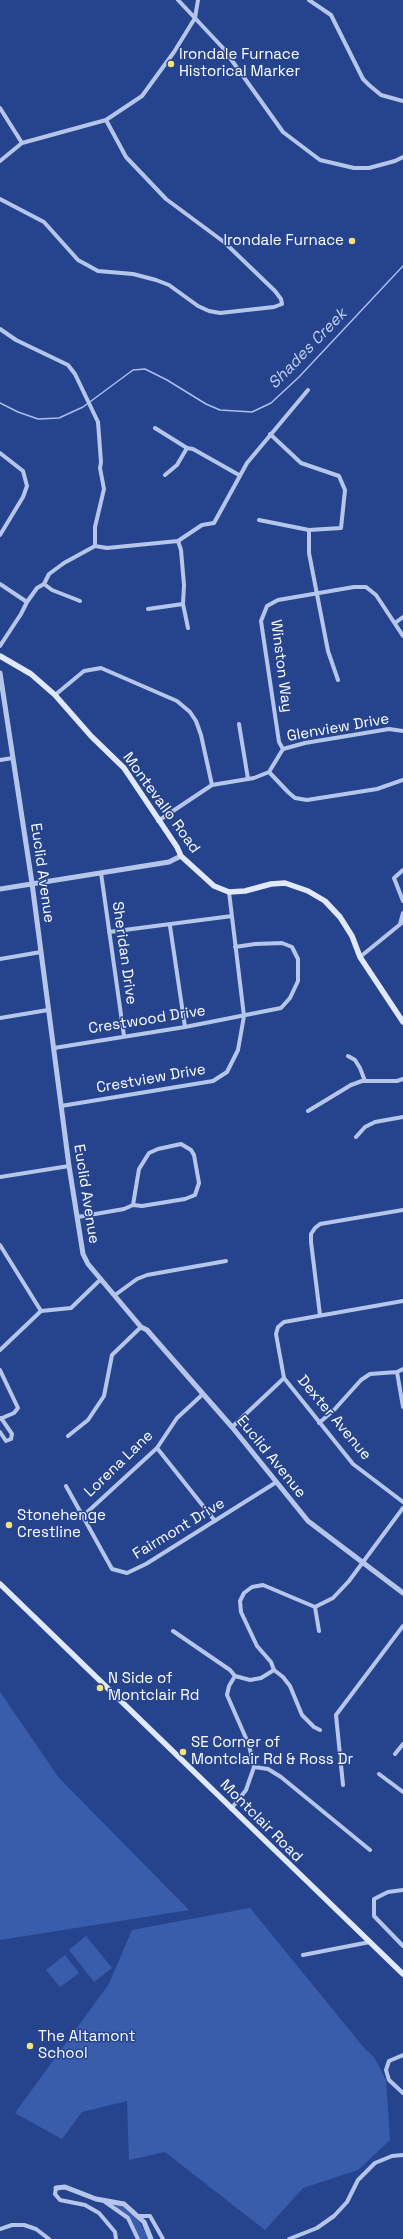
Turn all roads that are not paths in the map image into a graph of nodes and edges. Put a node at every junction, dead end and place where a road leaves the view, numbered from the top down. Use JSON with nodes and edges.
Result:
{"nodes":[{"id":1,"x":178,"y":0,"type":"edge"},
{"id":2,"x":198,"y":0,"type":"edge"},
{"id":3,"x":309,"y":0,"type":"edge"},
{"id":4,"x":195,"y":18,"type":"junction"},
{"id":5,"x":403,"y":101,"type":"edge"},
{"id":6,"x":0,"y":108,"type":"edge"},
{"id":7,"x":106,"y":120,"type":"junction"},
{"id":8,"x":22,"y":143,"type":"junction"},
{"id":9,"x":403,"y":157,"type":"edge"},
{"id":10,"x":0,"y":161,"type":"edge"},
{"id":11,"x":0,"y":200,"type":"edge"},
{"id":12,"x":0,"y":329,"type":"edge"},
{"id":13,"x":308,"y":390,"type":"dead end"},
{"id":14,"x":155,"y":428,"type":"dead end"},
{"id":15,"x":270,"y":434,"type":"junction"},
{"id":16,"x":187,"y":448,"type":"junction"},
{"id":17,"x":0,"y":453,"type":"edge"},
{"id":18,"x":165,"y":475,"type":"dead end"},
{"id":19,"x":239,"y":475,"type":"junction"},
{"id":20,"x":260,"y":520,"type":"dead end"},
{"id":21,"x":309,"y":530,"type":"junction"},
{"id":22,"x":0,"y":535,"type":"edge"},
{"id":23,"x":178,"y":541,"type":"junction"},
{"id":24,"x":95,"y":546,"type":"junction"},
{"id":25,"x":0,"y":584,"type":"edge"},
{"id":26,"x":44,"y":584,"type":"junction"},
{"id":27,"x":317,"y":594,"type":"junction"},
{"id":28,"x":80,"y":601,"type":"dead end"},
{"id":29,"x":26,"y":602,"type":"junction"},
{"id":30,"x":183,"y":604,"type":"junction"},
{"id":31,"x":148,"y":608,"type":"dead end"},
{"id":32,"x":403,"y":617,"type":"edge"},
{"id":33,"x":395,"y":623,"type":"junction"},
{"id":34,"x":188,"y":628,"type":"dead end"},
{"id":35,"x":403,"y":636,"type":"edge"},
{"id":36,"x":0,"y":646,"type":"edge"},
{"id":37,"x":0,"y":656,"type":"edge"},
{"id":38,"x":0,"y":673,"type":"edge"},
{"id":39,"x":338,"y":680,"type":"dead end"},
{"id":40,"x":55,"y":695,"type":"junction"},
{"id":41,"x":239,"y":724,"type":"dead end"},
{"id":42,"x":403,"y":731,"type":"edge"},
{"id":43,"x":283,"y":749,"type":"junction"},
{"id":44,"x":13,"y":758,"type":"junction"},
{"id":45,"x":0,"y":760,"type":"edge"},
{"id":46,"x":269,"y":772,"type":"junction"},
{"id":47,"x":248,"y":779,"type":"junction"},
{"id":48,"x":403,"y":780,"type":"edge"},
{"id":49,"x":212,"y":785,"type":"junction"},
{"id":50,"x":158,"y":821,"type":"junction"},
{"id":51,"x":181,"y":856,"type":"junction"},
{"id":52,"x":403,"y":870,"type":"edge"},
{"id":53,"x":101,"y":873,"type":"junction"},
{"id":54,"x":32,"y":883,"type":"junction"},
{"id":55,"x":0,"y":889,"type":"edge"},
{"id":56,"x":229,"y":892,"type":"junction"},
{"id":57,"x":403,"y":901,"type":"edge"},
{"id":58,"x":403,"y":913,"type":"edge"},
{"id":59,"x":232,"y":916,"type":"junction"},
{"id":60,"x":402,"y":923,"type":"edge"},
{"id":61,"x":170,"y":926,"type":"junction"},
{"id":62,"x":109,"y":932,"type":"junction"},
{"id":63,"x":235,"y":947,"type":"junction"},
{"id":64,"x":41,"y":952,"type":"junction"},
{"id":65,"x":360,"y":957,"type":"junction"},
{"id":66,"x":0,"y":959,"type":"edge"},
{"id":67,"x":48,"y":1010,"type":"junction"},
{"id":68,"x":244,"y":1016,"type":"junction"},
{"id":69,"x":0,"y":1018,"type":"edge"},
{"id":70,"x":403,"y":1022,"type":"edge"},
{"id":71,"x":185,"y":1027,"type":"junction"},
{"id":72,"x":124,"y":1036,"type":"junction"},
{"id":73,"x":54,"y":1048,"type":"junction"},
{"id":74,"x":348,"y":1056,"type":"dead end"},
{"id":75,"x":403,"y":1079,"type":"edge"},
{"id":76,"x":365,"y":1081,"type":"junction"},
{"id":77,"x":62,"y":1106,"type":"junction"},
{"id":78,"x":308,"y":1111,"type":"dead end"},
{"id":79,"x":403,"y":1117,"type":"edge"},
{"id":80,"x":356,"y":1138,"type":"dead end"},
{"id":81,"x":69,"y":1166,"type":"junction"},
{"id":82,"x":0,"y":1173,"type":"edge"},
{"id":83,"x":0,"y":1177,"type":"edge"},
{"id":84,"x":133,"y":1205,"type":"junction"},
{"id":85,"x":403,"y":1210,"type":"edge"},
{"id":86,"x":78,"y":1217,"type":"junction"},
{"id":87,"x":0,"y":1245,"type":"edge"},
{"id":88,"x":226,"y":1261,"type":"dead end"},
{"id":89,"x":101,"y":1279,"type":"junction"},
{"id":90,"x":115,"y":1295,"type":"junction"},
{"id":91,"x":403,"y":1301,"type":"edge"},
{"id":92,"x":40,"y":1311,"type":"junction"},
{"id":93,"x":320,"y":1315,"type":"junction"},
{"id":94,"x":141,"y":1327,"type":"junction"},
{"id":95,"x":0,"y":1350,"type":"edge"},
{"id":96,"x":403,"y":1369,"type":"edge"},
{"id":97,"x":0,"y":1370,"type":"edge"},
{"id":98,"x":397,"y":1372,"type":"junction"},
{"id":99,"x":284,"y":1378,"type":"junction"},
{"id":100,"x":203,"y":1394,"type":"junction"},
{"id":101,"x":403,"y":1408,"type":"edge"},
{"id":102,"x":1,"y":1419,"type":"edge"},
{"id":103,"x":319,"y":1423,"type":"junction"},
{"id":104,"x":232,"y":1426,"type":"junction"},
{"id":105,"x":0,"y":1432,"type":"edge"},
{"id":106,"x":68,"y":1436,"type":"dead end"},
{"id":107,"x":157,"y":1448,"type":"junction"},
{"id":108,"x":275,"y":1483,"type":"junction"},
{"id":109,"x":66,"y":1486,"type":"dead end"},
{"id":110,"x":403,"y":1502,"type":"edge"},
{"id":111,"x":403,"y":1508,"type":"edge"},
{"id":112,"x":83,"y":1516,"type":"junction"},
{"id":113,"x":215,"y":1521,"type":"junction"},
{"id":114,"x":362,"y":1562,"type":"junction"},
{"id":115,"x":0,"y":1584,"type":"edge"},
{"id":116,"x":403,"y":1593,"type":"edge"},
{"id":117,"x":315,"y":1606,"type":"junction"},
{"id":118,"x":403,"y":1626,"type":"edge"},
{"id":119,"x":173,"y":1631,"type":"dead end"},
{"id":120,"x":319,"y":1631,"type":"dead end"},
{"id":121,"x":274,"y":1670,"type":"junction"},
{"id":122,"x":235,"y":1676,"type":"junction"},
{"id":123,"x":320,"y":1730,"type":"dead end"},
{"id":124,"x":403,"y":1744,"type":"edge"},
{"id":125,"x":395,"y":1754,"type":"dead end"},
{"id":126,"x":254,"y":1767,"type":"junction"},
{"id":127,"x":378,"y":1774,"type":"dead end"},
{"id":128,"x":344,"y":1785,"type":"dead end"},
{"id":129,"x":403,"y":1792,"type":"edge"},
{"id":130,"x":231,"y":1809,"type":"junction"},
{"id":131,"x":370,"y":1850,"type":"dead end"},
{"id":132,"x":403,"y":1890,"type":"edge"},
{"id":133,"x":370,"y":1942,"type":"junction"},
{"id":134,"x":403,"y":1946,"type":"edge"},
{"id":135,"x":303,"y":1955,"type":"dead end"},
{"id":136,"x":403,"y":1974,"type":"edge"},
{"id":137,"x":403,"y":2055,"type":"edge"},
{"id":138,"x":403,"y":2093,"type":"edge"},
{"id":139,"x":403,"y":2155,"type":"edge"},
{"id":140,"x":56,"y":2188,"type":"joint"},
{"id":141,"x":104,"y":2201,"type":"junction"},
{"id":142,"x":139,"y":2216,"type":"junction"},
{"id":143,"x":0,"y":2230,"type":"edge"},
{"id":144,"x":49,"y":2239,"type":"edge"},
{"id":145,"x":116,"y":2239,"type":"edge"},
{"id":146,"x":138,"y":2239,"type":"edge"},
{"id":147,"x":151,"y":2239,"type":"edge"},
{"id":148,"x":163,"y":2239,"type":"edge"},
{"id":149,"x":289,"y":2239,"type":"edge"}],
"edges":[{"from":1,"to":4,"type":"street"},
{"from":2,"to":4,"type":"street"},
{"from":3,"to":5,"type":"street"},
{"from":4,"to":7,"type":"street"},
{"from":4,"to":9,"type":"street"},
{"from":6,"to":8,"type":"street"},
{"from":7,"to":8,"type":"street"},
{"from":7,"to":11,"type":"street"},
{"from":8,"to":10,"type":"street"},
{"from":12,"to":24,"type":"street"},
{"from":13,"to":15,"type":"street"},
{"from":14,"to":16,"type":"street"},
{"from":15,"to":19,"type":"street"},
{"from":15,"to":21,"type":"street"},
{"from":16,"to":18,"type":"street"},
{"from":16,"to":19,"type":"street"},
{"from":17,"to":22,"type":"street"},
{"from":19,"to":23,"type":"street"},
{"from":20,"to":21,"type":"street"},
{"from":21,"to":27,"type":"street"},
{"from":23,"to":24,"type":"street"},
{"from":23,"to":30,"type":"street"},
{"from":24,"to":26,"type":"street"},
{"from":25,"to":29,"type":"street"},
{"from":26,"to":28,"type":"street"},
{"from":26,"to":29,"type":"street"},
{"from":27,"to":33,"type":"street","name":"Winston Way"},
{"from":27,"to":39,"type":"street"},
{"from":27,"to":43,"type":"street","name":"Winston Way"},
{"from":29,"to":36,"type":"street"},
{"from":30,"to":31,"type":"street"},
{"from":30,"to":34,"type":"street"},
{"from":32,"to":33,"type":"street"},
{"from":33,"to":35,"type":"street","name":"Winston Way"},
{"from":37,"to":40,"type":"main road","name":"Montevallo Road"},
{"from":38,"to":44,"type":"street","name":"Euclid Avenue"},
{"from":40,"to":49,"type":"street"},
{"from":40,"to":50,"type":"main road","name":"Montevallo Road"},
{"from":41,"to":47,"type":"street"},
{"from":42,"to":43,"type":"street","name":"Glenview Drive"},
{"from":43,"to":46,"type":"street","name":"Glenview Drive"},
{"from":44,"to":45,"type":"street"},
{"from":44,"to":54,"type":"street","name":"Euclid Avenue"},
{"from":46,"to":47,"type":"street"},
{"from":46,"to":48,"type":"street"},
{"from":47,"to":49,"type":"street"},
{"from":49,"to":50,"type":"street"},
{"from":50,"to":51,"type":"main road","name":"Montevallo Road"},
{"from":51,"to":53,"type":"street"},
{"from":51,"to":56,"type":"main road","name":"Montevallo Road"},
{"from":52,"to":57,"type":"street"},
{"from":53,"to":54,"type":"street"},
{"from":53,"to":62,"type":"street","name":"Sheridan Drive"},
{"from":54,"to":55,"type":"street"},
{"from":54,"to":64,"type":"street","name":"Euclid Avenue"},
{"from":56,"to":59,"type":"street","name":"Crestview Drive"},
{"from":56,"to":65,"type":"main road"},
{"from":58,"to":60,"type":"street"},
{"from":59,"to":61,"type":"street"},
{"from":59,"to":63,"type":"street","name":"Crestview Drive"},
{"from":60,"to":65,"type":"street"},
{"from":61,"to":62,"type":"street"},
{"from":61,"to":71,"type":"street"},
{"from":62,"to":72,"type":"street","name":"Sheridan Drive"},
{"from":63,"to":68,"type":"street","name":"Crestview Drive"},
{"from":63,"to":68,"type":"street","name":"Crestwood Drive"},
{"from":64,"to":66,"type":"street"},
{"from":64,"to":67,"type":"street","name":"Euclid Avenue"},
{"from":65,"to":70,"type":"main road"},
{"from":67,"to":69,"type":"street"},
{"from":67,"to":73,"type":"street","name":"Euclid Avenue"},
{"from":68,"to":71,"type":"street","name":"Crestwood Drive"},
{"from":68,"to":77,"type":"street","name":"Crestview Drive"},
{"from":71,"to":72,"type":"street","name":"Crestwood Drive"},
{"from":72,"to":73,"type":"street","name":"Crestwood Drive"},
{"from":73,"to":77,"type":"street","name":"Euclid Avenue"},
{"from":74,"to":76,"type":"street"},
{"from":75,"to":76,"type":"street"},
{"from":76,"to":78,"type":"street"},
{"from":77,"to":81,"type":"street","name":"Euclid Avenue"},
{"from":79,"to":80,"type":"street"},
{"from":81,"to":83,"type":"street"},
{"from":81,"to":86,"type":"street","name":"Euclid Avenue"},
{"from":82,"to":83,"type":"street"},
{"from":84,"to":84,"type":"street"},
{"from":84,"to":86,"type":"street"},
{"from":85,"to":93,"type":"street"},
{"from":86,"to":89,"type":"street","name":"Euclid Avenue"},
{"from":87,"to":92,"type":"street"},
{"from":88,"to":90,"type":"street"},
{"from":89,"to":90,"type":"street","name":"Euclid Avenue"},
{"from":89,"to":92,"type":"street"},
{"from":90,"to":94,"type":"street","name":"Euclid Avenue"},
{"from":91,"to":93,"type":"street"},
{"from":92,"to":95,"type":"street"},
{"from":93,"to":99,"type":"street"},
{"from":94,"to":100,"type":"street","name":"Euclid Avenue"},
{"from":94,"to":106,"type":"street"},
{"from":96,"to":98,"type":"street"},
{"from":97,"to":102,"type":"street"},
{"from":98,"to":101,"type":"street"},
{"from":98,"to":103,"type":"street"},
{"from":99,"to":103,"type":"street","name":"Dexter Avenue"},
{"from":99,"to":104,"type":"street"},
{"from":100,"to":104,"type":"street","name":"Euclid Avenue"},
{"from":100,"to":107,"type":"street","name":"Lorena Lane"},
{"from":102,"to":105,"type":"street"},
{"from":103,"to":110,"type":"street","name":"Dexter Avenue"},
{"from":104,"to":108,"type":"street","name":"Euclid Avenue"},
{"from":107,"to":112,"type":"street","name":"Lorena Lane"},
{"from":107,"to":113,"type":"street"},
{"from":108,"to":113,"type":"street","name":"Fairmont Drive"},
{"from":108,"to":114,"type":"street","name":"Euclid Avenue"},
{"from":109,"to":112,"type":"street","name":"Fairmont Drive"},
{"from":111,"to":114,"type":"street"},
{"from":112,"to":113,"type":"street","name":"Fairmont Drive"},
{"from":114,"to":116,"type":"street","name":"Euclid Avenue"},
{"from":114,"to":117,"type":"street"},
{"from":115,"to":130,"type":"main road","name":"Montclair Road"},
{"from":117,"to":120,"type":"street"},
{"from":117,"to":121,"type":"street"},
{"from":118,"to":128,"type":"street"},
{"from":119,"to":122,"type":"street"},
{"from":121,"to":122,"type":"street"},
{"from":121,"to":123,"type":"street"},
{"from":122,"to":126,"type":"street"},
{"from":124,"to":125,"type":"street"},
{"from":126,"to":130,"type":"street"},
{"from":126,"to":131,"type":"street"},
{"from":127,"to":129,"type":"street"},
{"from":130,"to":133,"type":"main road","name":"Montclair Road"},
{"from":132,"to":134,"type":"street"},
{"from":133,"to":135,"type":"street"},
{"from":133,"to":136,"type":"main road","name":"Montclair Road"},
{"from":137,"to":138,"type":"street"},
{"from":139,"to":149,"type":"street"},
{"from":140,"to":141,"type":"street"},
{"from":140,"to":145,"type":"street"},
{"from":141,"to":142,"type":"street"},
{"from":141,"to":146,"type":"street"},
{"from":142,"to":147,"type":"street"},
{"from":142,"to":148,"type":"street"},
{"from":143,"to":144,"type":"street"}]}
